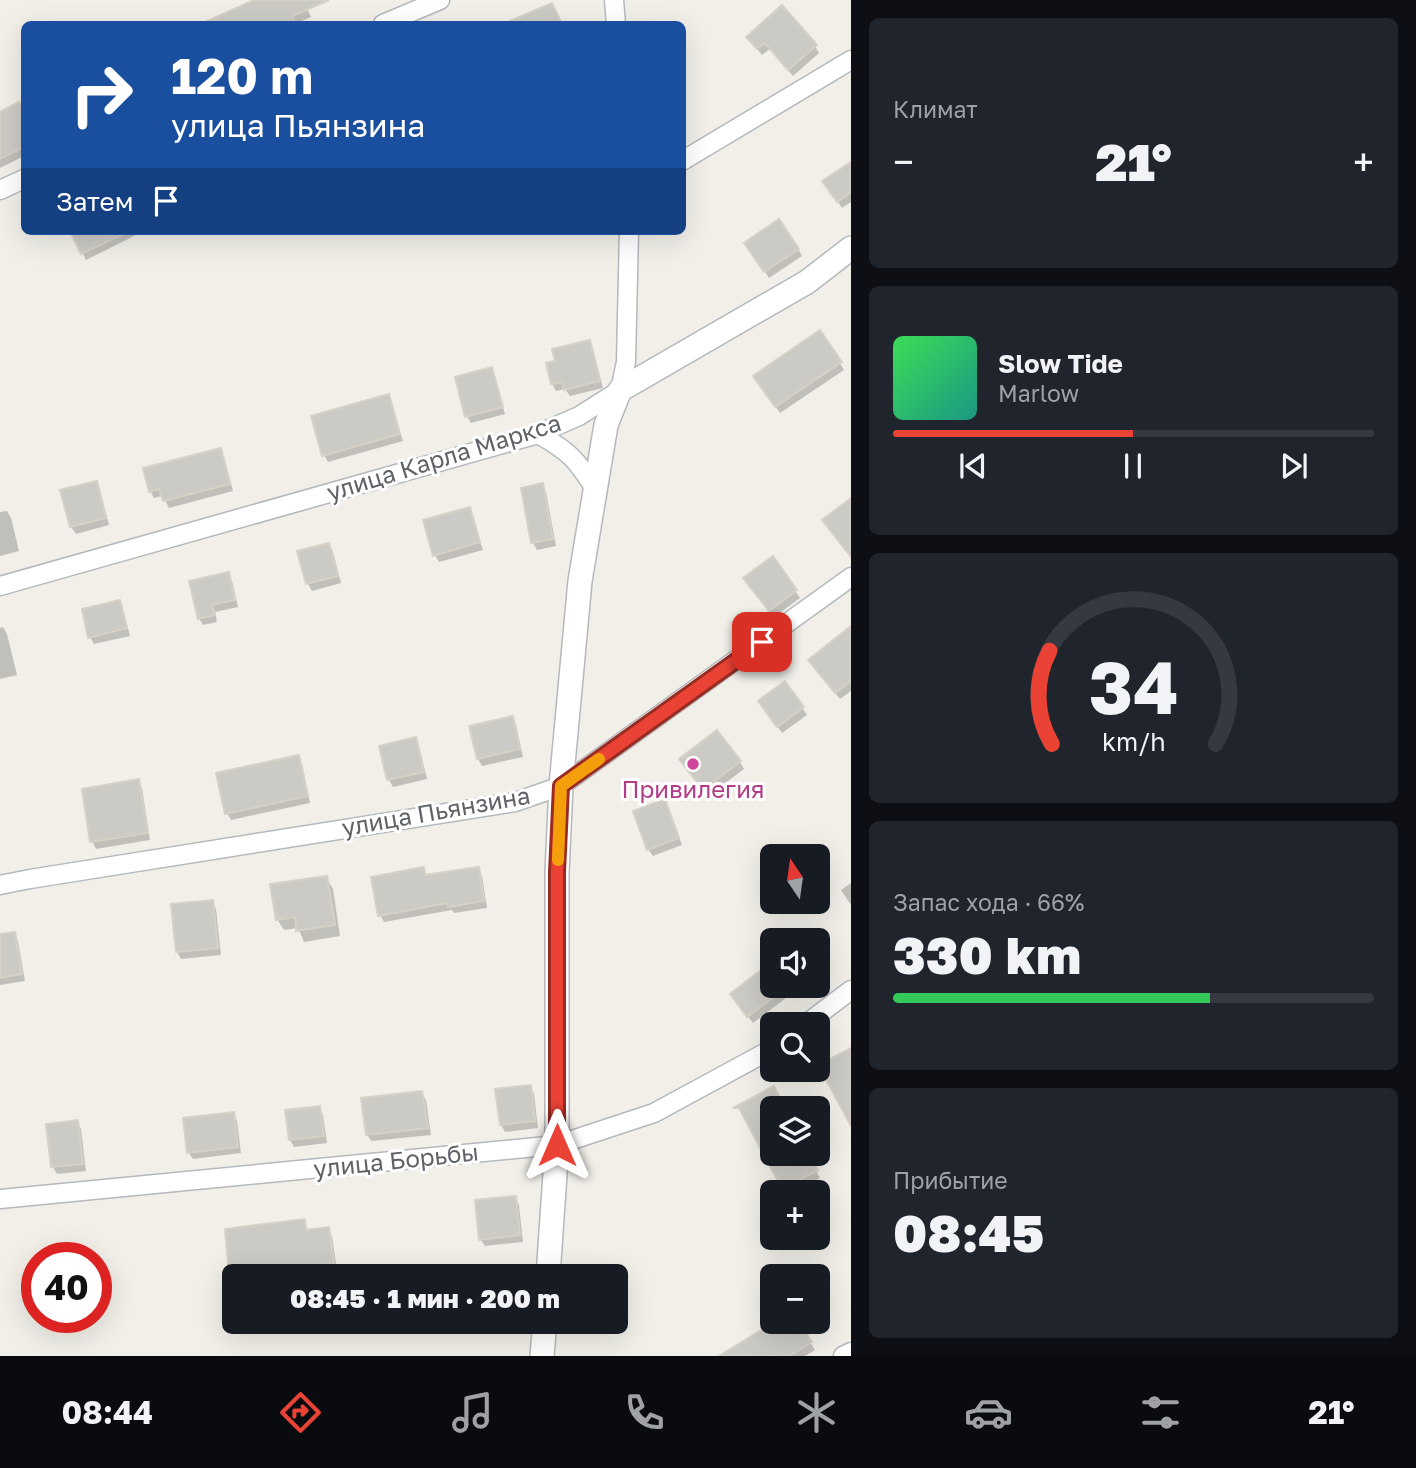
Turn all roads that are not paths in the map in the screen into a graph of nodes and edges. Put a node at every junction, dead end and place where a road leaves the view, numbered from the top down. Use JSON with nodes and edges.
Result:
{"nodes":[{"id":1,"x":440,"y":0,"type":"edge"},
{"id":2,"x":614,"y":0,"type":"edge"},
{"id":3,"x":390,"y":21,"type":"edge"},
{"id":4,"x":616,"y":21,"type":"edge"},
{"id":5,"x":851,"y":60,"type":"edge"},
{"id":6,"x":686,"y":159,"type":"edge"},
{"id":7,"x":21,"y":180,"type":"edge"},
{"id":8,"x":0,"y":190,"type":"edge"},
{"id":9,"x":629,"y":235,"type":"edge"},
{"id":10,"x":851,"y":248,"type":"edge"},
{"id":11,"x":620,"y":390,"type":"junction"},
{"id":12,"x":538,"y":434,"type":"junction"},
{"id":13,"x":596,"y":489,"type":"junction"},
{"id":14,"x":851,"y":577,"type":"edge"},
{"id":15,"x":0,"y":586,"type":"edge"},
{"id":16,"x":561,"y":786,"type":"junction"},
{"id":17,"x":0,"y":885,"type":"edge"},
{"id":18,"x":851,"y":990,"type":"edge"},
{"id":19,"x":822,"y":1012,"type":"edge"},
{"id":20,"x":760,"y":1056,"type":"edge"},
{"id":21,"x":557,"y":1145,"type":"junction"},
{"id":22,"x":0,"y":1199,"type":"edge"},
{"id":23,"x":549,"y":1264,"type":"edge"},
{"id":24,"x":544,"y":1334,"type":"edge"},
{"id":25,"x":851,"y":1352,"type":"edge"},
{"id":26,"x":542,"y":1356,"type":"edge"},
{"id":27,"x":844,"y":1356,"type":"edge"}],
"edges":[{"from":1,"to":3,"type":"street"},
{"from":2,"to":4,"type":"street"},
{"from":5,"to":6,"type":"street"},
{"from":7,"to":8,"type":"street"},
{"from":9,"to":11,"type":"street"},
{"from":10,"to":11,"type":"street","name":"улица Карла Маркса"},
{"from":11,"to":12,"type":"street","name":"улица Карла Маркса"},
{"from":11,"to":13,"type":"street"},
{"from":12,"to":13,"type":"street"},
{"from":12,"to":15,"type":"street","name":"улица Карла Маркса"},
{"from":13,"to":16,"type":"street"},
{"from":14,"to":16,"type":"street","name":"улица Пьянзина"},
{"from":16,"to":17,"type":"street","name":"улица Пьянзина"},
{"from":16,"to":21,"type":"street"},
{"from":18,"to":19,"type":"street"},
{"from":20,"to":21,"type":"street","name":"улица Борьбы"},
{"from":21,"to":22,"type":"street","name":"улица Борьбы"},
{"from":21,"to":23,"type":"street"},
{"from":24,"to":26,"type":"street"},
{"from":25,"to":27,"type":"street"}]}
